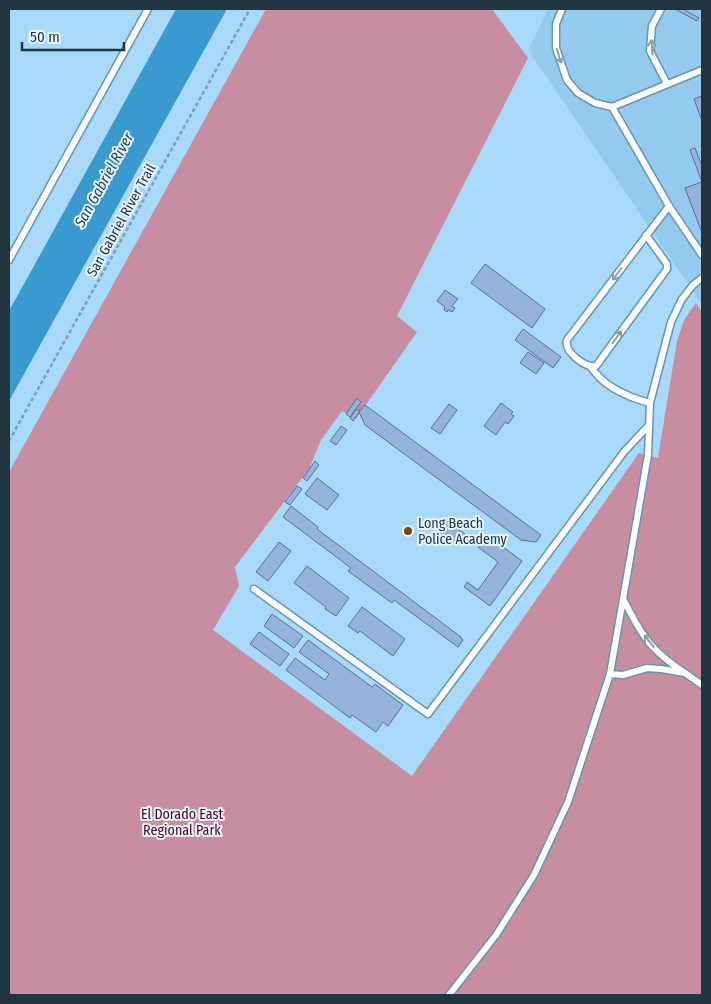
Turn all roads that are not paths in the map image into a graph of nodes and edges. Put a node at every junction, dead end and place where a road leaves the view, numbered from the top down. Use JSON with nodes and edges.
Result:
{"nodes":[{"id":1,"x":148,"y":9,"type":"edge"},
{"id":2,"x":562,"y":9,"type":"edge"},
{"id":3,"x":661,"y":9,"type":"edge"},
{"id":4,"x":702,"y":70,"type":"edge"},
{"id":5,"x":667,"y":84,"type":"junction"},
{"id":6,"x":612,"y":107,"type":"junction"},
{"id":7,"x":669,"y":206,"type":"junction"},
{"id":8,"x":646,"y":235,"type":"junction"},
{"id":9,"x":702,"y":255,"type":"edge"},
{"id":10,"x":9,"y":260,"type":"edge"},
{"id":11,"x":702,"y":278,"type":"edge"},
{"id":12,"x":591,"y":367,"type":"junction"},
{"id":13,"x":650,"y":403,"type":"junction"},
{"id":14,"x":648,"y":425,"type":"junction"},
{"id":15,"x":254,"y":589,"type":"dead end"},
{"id":16,"x":623,"y":599,"type":"junction"},
{"id":17,"x":685,"y":673,"type":"junction"},
{"id":18,"x":610,"y":674,"type":"junction"},
{"id":19,"x":702,"y":685,"type":"edge"},
{"id":20,"x":448,"y":995,"type":"edge"}],
"edges":[{"from":1,"to":10,"type":"lane"},
{"from":2,"to":6,"type":"lane","one_way":true},
{"from":5,"to":3,"type":"lane","one_way":true},
{"from":4,"to":5,"type":"lane"},
{"from":5,"to":6,"type":"lane"},
{"from":6,"to":7,"type":"lane"},
{"from":7,"to":8,"type":"lane"},
{"from":7,"to":9,"type":"lane"},
{"from":12,"to":8,"type":"lane","one_way":true},
{"from":8,"to":12,"type":"lane","one_way":true},
{"from":11,"to":13,"type":"lane"},
{"from":12,"to":13,"type":"lane"},
{"from":13,"to":14,"type":"lane"},
{"from":14,"to":15,"type":"lane"},
{"from":14,"to":16,"type":"lane"},
{"from":17,"to":16,"type":"lane","one_way":true},
{"from":16,"to":18,"type":"lane"},
{"from":17,"to":18,"type":"lane"},
{"from":17,"to":19,"type":"lane"},
{"from":18,"to":20,"type":"lane"}]}
